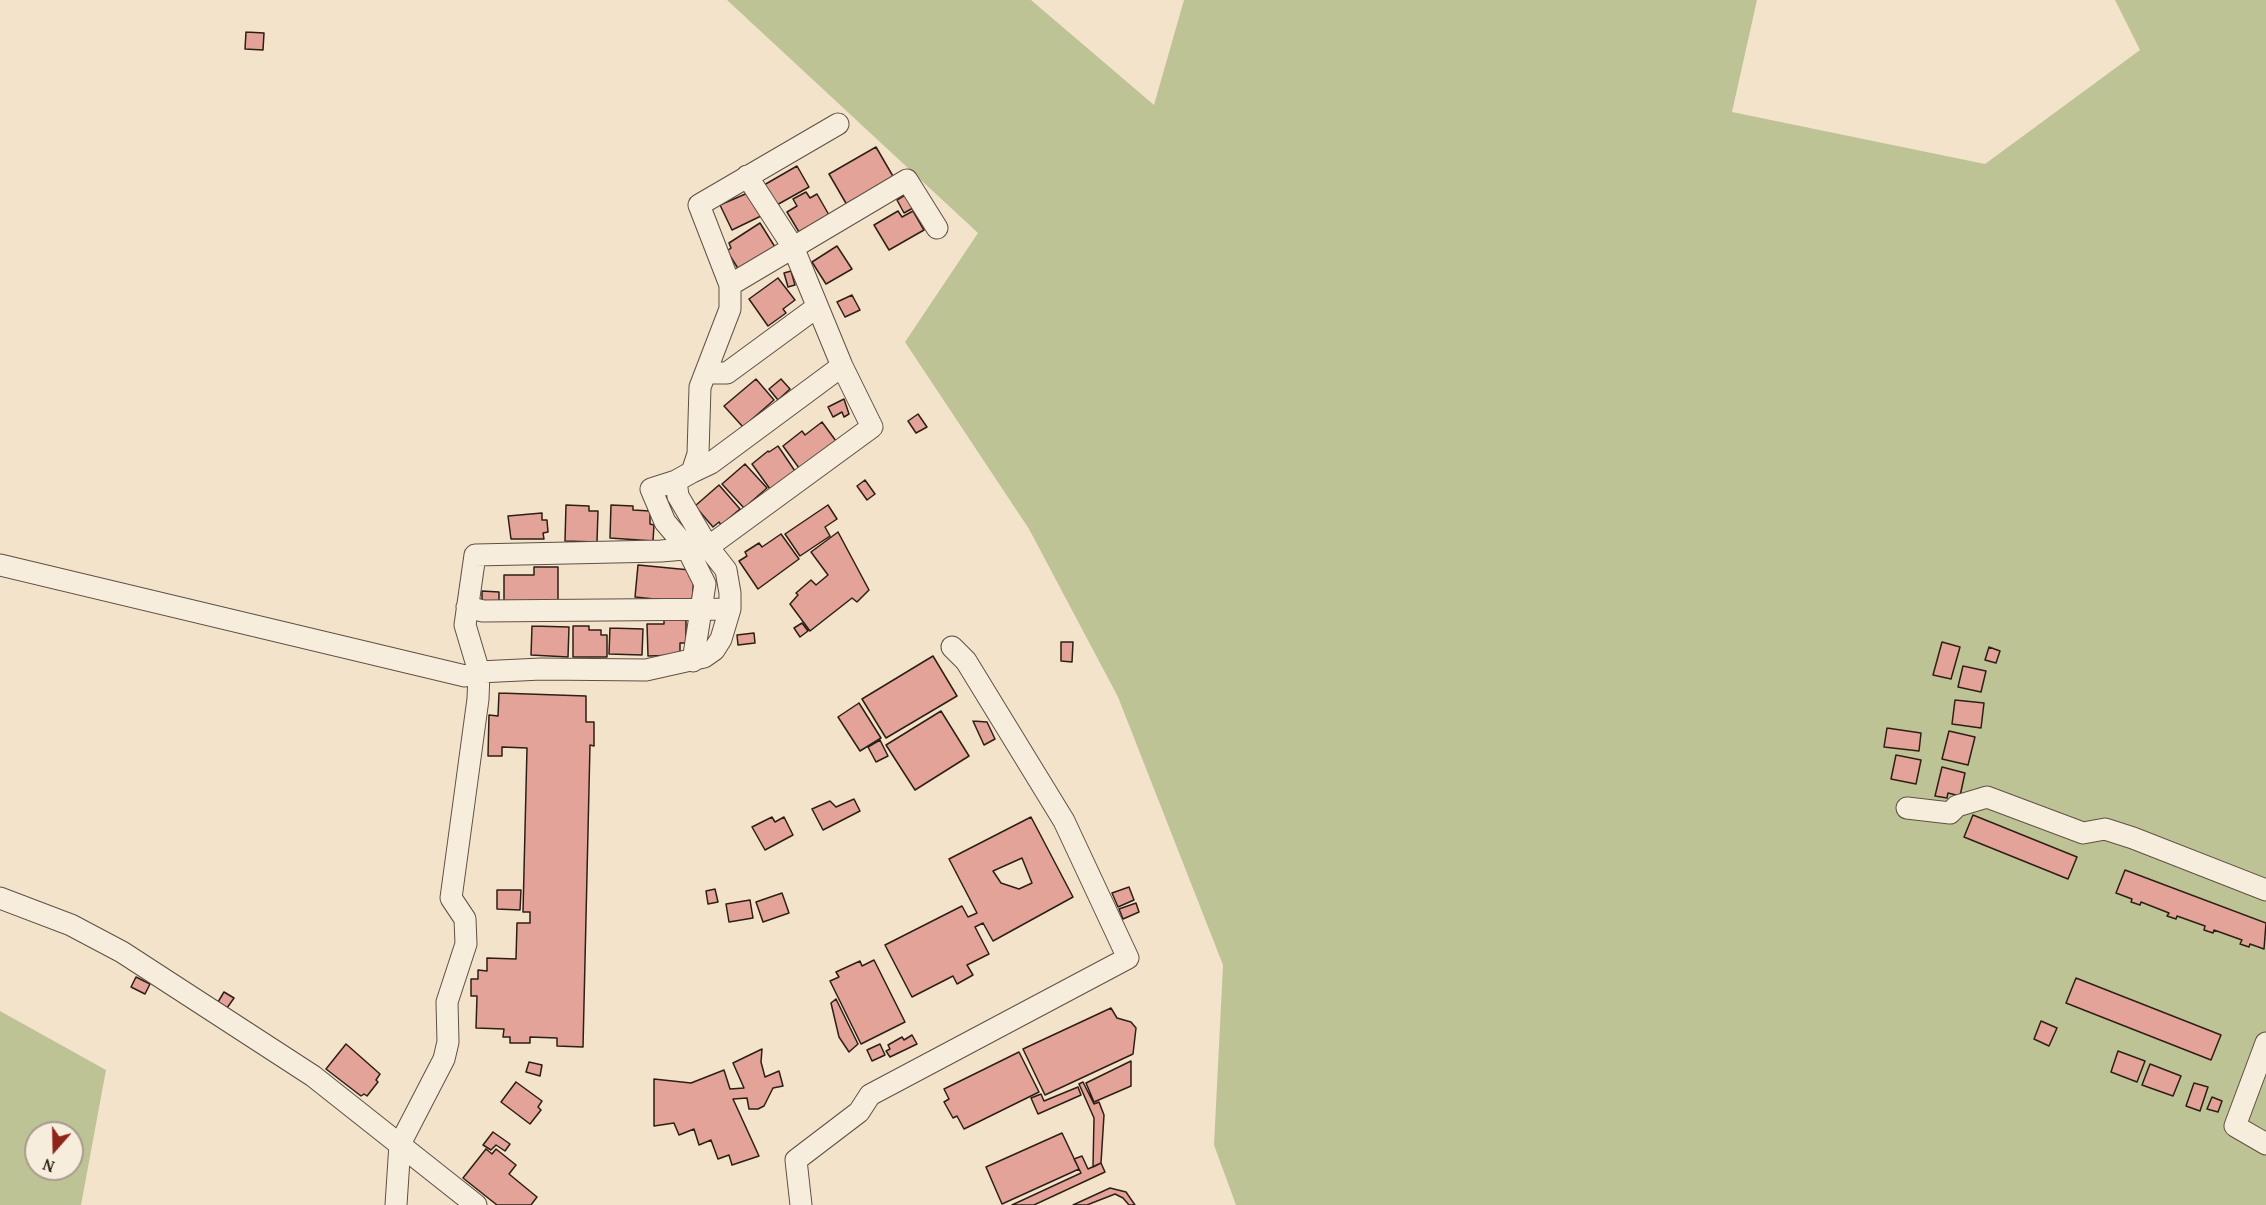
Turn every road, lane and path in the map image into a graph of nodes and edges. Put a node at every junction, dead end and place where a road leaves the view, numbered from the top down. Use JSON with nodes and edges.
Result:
{"nodes":[{"id":1,"x":838,"y":124,"type":"dead end"},
{"id":2,"x":747,"y":176,"type":"junction"},
{"id":3,"x":937,"y":228,"type":"dead end"},
{"id":4,"x":793,"y":247,"type":"junction"},
{"id":5,"x":730,"y":285,"type":"junction"},
{"id":6,"x":817,"y":307,"type":"junction"},
{"id":7,"x":842,"y":366,"type":"junction"},
{"id":8,"x":706,"y":373,"type":"junction"},
{"id":9,"x":684,"y":476,"type":"junction"},
{"id":10,"x":698,"y":548,"type":"junction"},
{"id":11,"x":0,"y":565,"type":"edge"},
{"id":12,"x":467,"y":607,"type":"junction"},
{"id":13,"x":704,"y":608,"type":"junction"},
{"id":14,"x":730,"y":609,"type":"junction"},
{"id":15,"x":952,"y":647,"type":"dead end"},
{"id":16,"x":693,"y":661,"type":"junction"},
{"id":17,"x":479,"y":672,"type":"junction"},
{"id":18,"x":1907,"y":808,"type":"dead end"},
{"id":19,"x":2266,"y":890,"type":"edge"},
{"id":20,"x":0,"y":898,"type":"edge"},
{"id":21,"x":2266,"y":1043,"type":"edge"},
{"id":22,"x":400,"y":1144,"type":"junction"},
{"id":23,"x":2266,"y":1144,"type":"edge"},
{"id":24,"x":396,"y":1205,"type":"edge"},
{"id":25,"x":476,"y":1205,"type":"edge"},
{"id":26,"x":801,"y":1205,"type":"edge"}],
"edges":[{"from":1,"to":2,"type":"street"},
{"from":2,"to":4,"type":"street"},
{"from":2,"to":5,"type":"street"},
{"from":3,"to":4,"type":"street"},
{"from":4,"to":5,"type":"street"},
{"from":4,"to":6,"type":"street"},
{"from":5,"to":8,"type":"street"},
{"from":6,"to":7,"type":"street"},
{"from":6,"to":8,"type":"street"},
{"from":7,"to":9,"type":"street"},
{"from":7,"to":10,"type":"street"},
{"from":8,"to":9,"type":"street"},
{"from":9,"to":10,"type":"street"},
{"from":10,"to":12,"type":"street"},
{"from":10,"to":13,"type":"street"},
{"from":10,"to":14,"type":"street"},
{"from":11,"to":17,"type":"street"},
{"from":12,"to":13,"type":"street"},
{"from":12,"to":17,"type":"street"},
{"from":13,"to":14,"type":"street"},
{"from":13,"to":16,"type":"street"},
{"from":14,"to":16,"type":"street"},
{"from":15,"to":26,"type":"street"},
{"from":16,"to":17,"type":"street"},
{"from":17,"to":22,"type":"street"},
{"from":18,"to":19,"type":"street"},
{"from":20,"to":22,"type":"street"},
{"from":21,"to":23,"type":"street"},
{"from":22,"to":24,"type":"street"},
{"from":22,"to":25,"type":"street"}]}
